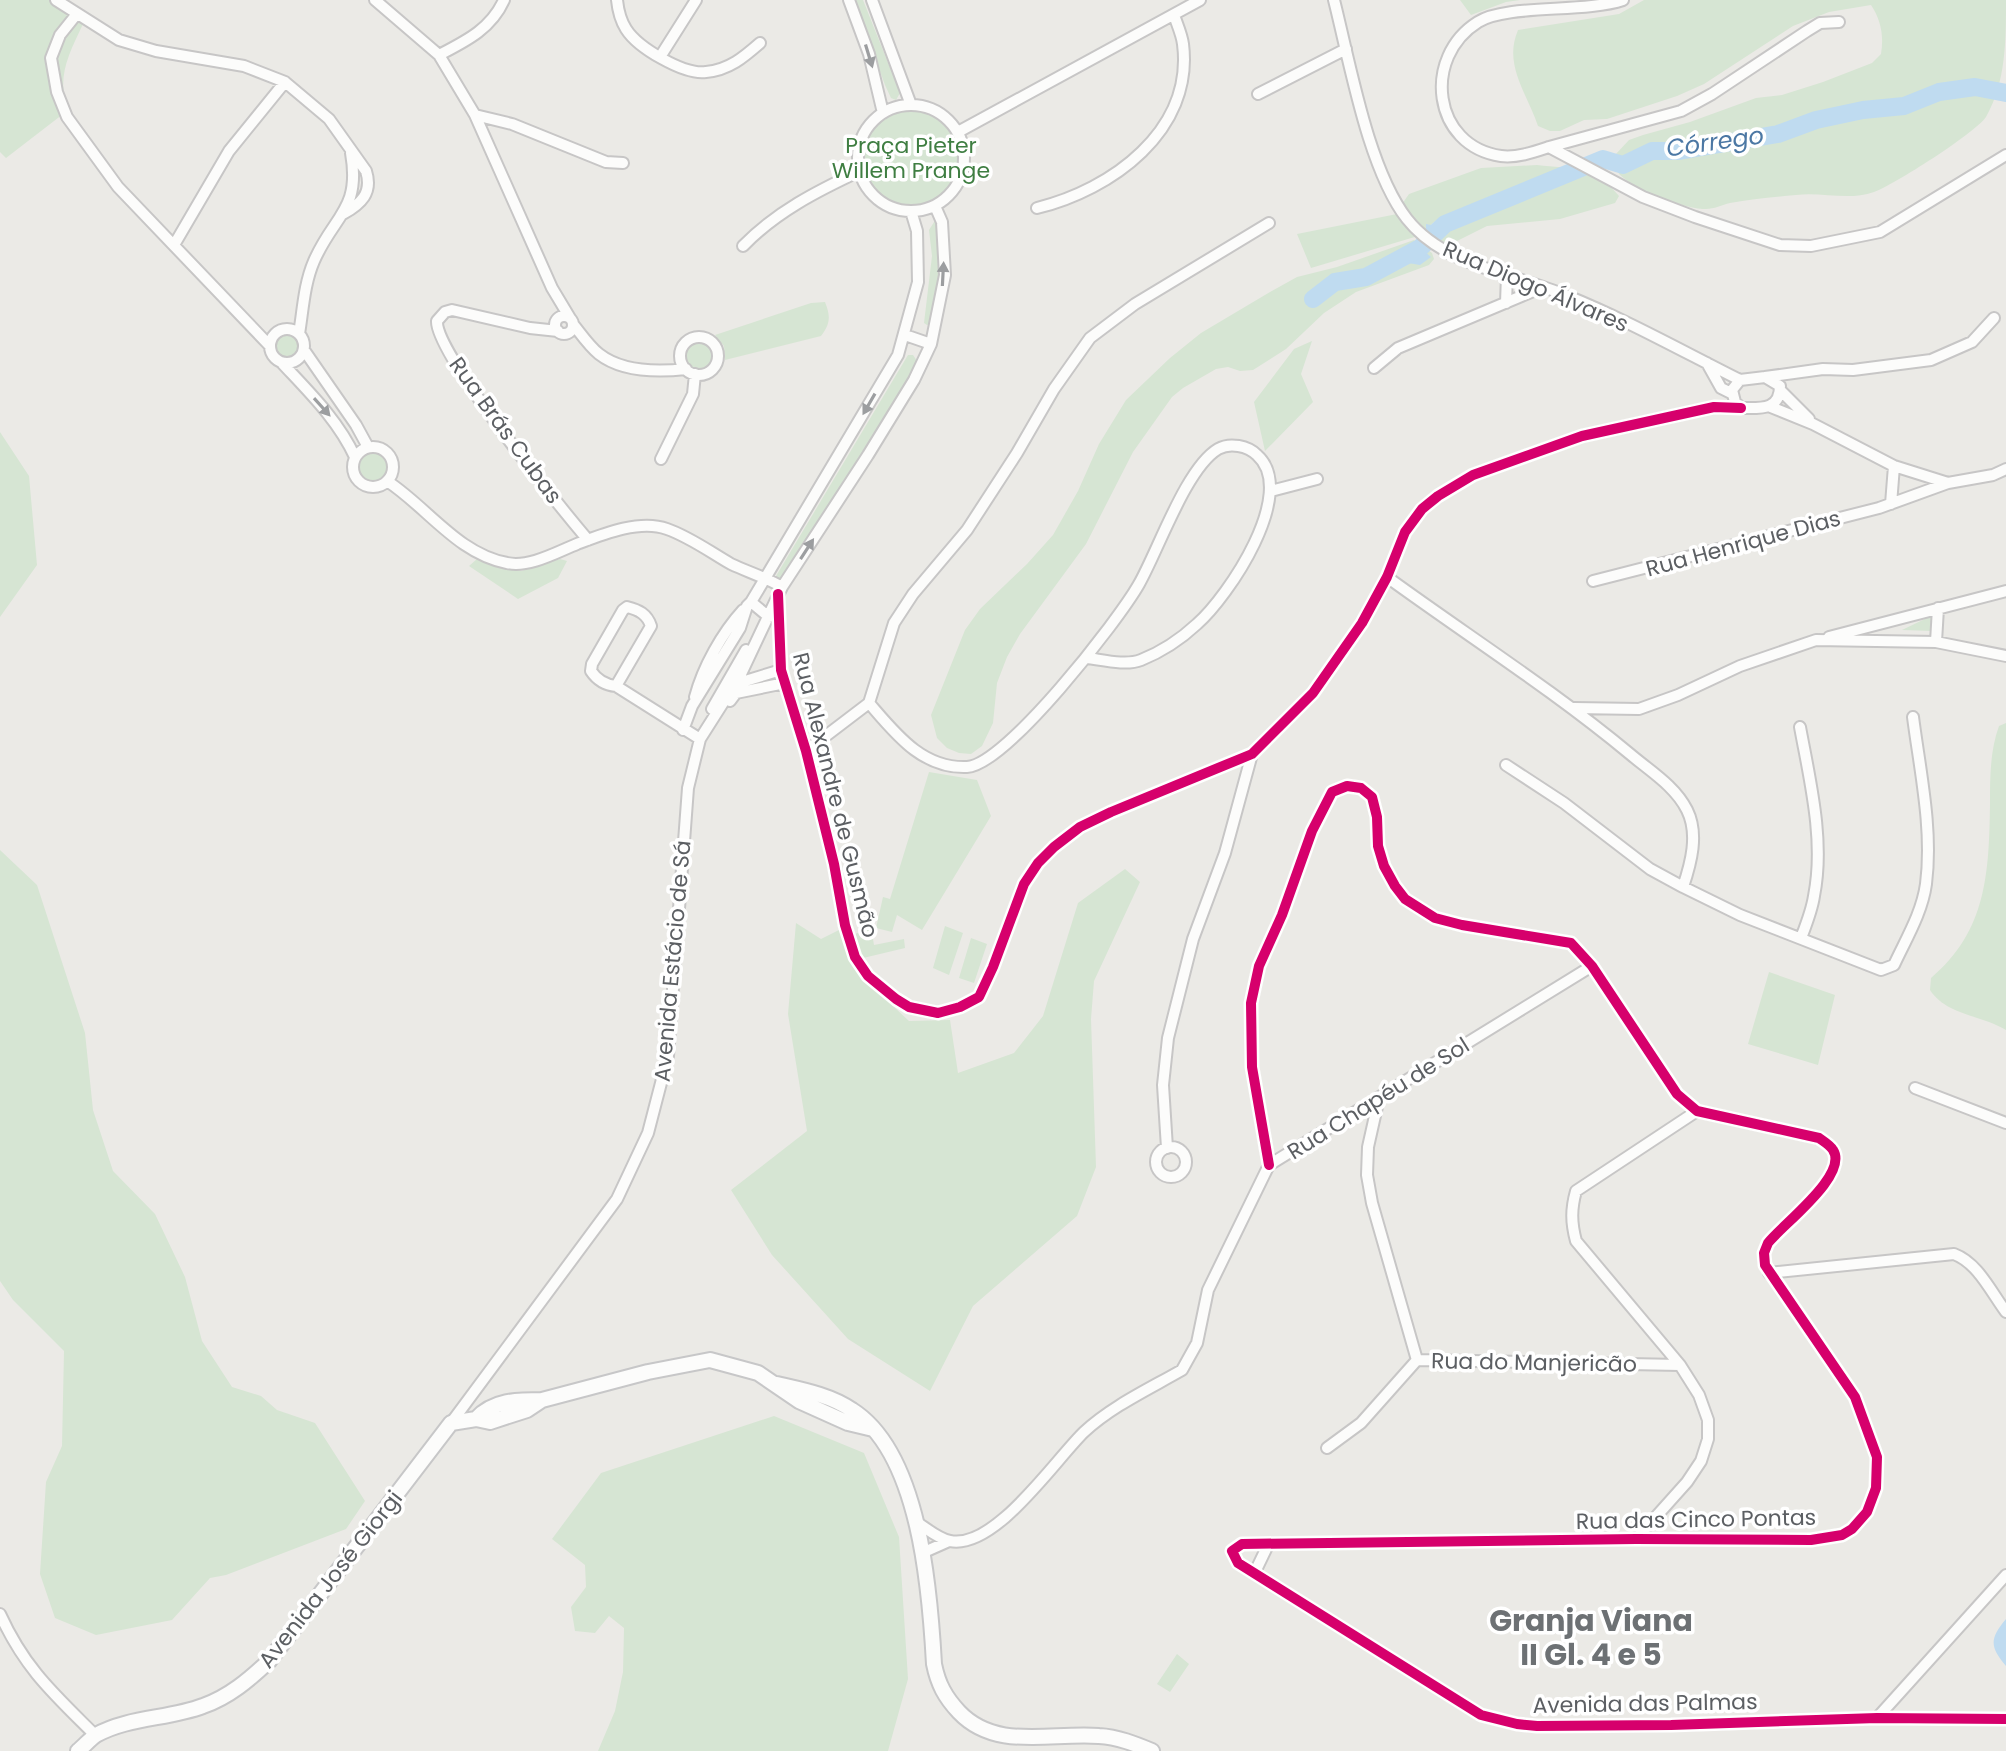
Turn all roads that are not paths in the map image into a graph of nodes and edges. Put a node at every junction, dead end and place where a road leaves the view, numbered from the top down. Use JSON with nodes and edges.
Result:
{"nodes":[{"id":1,"x":56,"y":0,"type":"edge"},
{"id":2,"x":375,"y":0,"type":"edge"},
{"id":3,"x":504,"y":0,"type":"edge"},
{"id":4,"x":617,"y":0,"type":"edge"},
{"id":5,"x":696,"y":0,"type":"edge"},
{"id":6,"x":849,"y":0,"type":"edge"},
{"id":7,"x":872,"y":0,"type":"edge"},
{"id":8,"x":1200,"y":0,"type":"edge"},
{"id":9,"x":1334,"y":0,"type":"edge"},
{"id":10,"x":1623,"y":0,"type":"edge"},
{"id":11,"x":76,"y":15,"type":"junction"},
{"id":12,"x":1174,"y":15,"type":"junction"},
{"id":13,"x":1839,"y":22,"type":"dead end"},
{"id":14,"x":760,"y":43,"type":"dead end"},
{"id":15,"x":1346,"y":49,"type":"junction"},
{"id":16,"x":439,"y":55,"type":"junction"},
{"id":17,"x":660,"y":57,"type":"junction"},
{"id":18,"x":285,"y":82,"type":"junction"},
{"id":19,"x":1258,"y":94,"type":"dead end"},
{"id":20,"x":911,"y":105,"type":"junction"},
{"id":21,"x":883,"y":113,"type":"junction"},
{"id":22,"x":475,"y":115,"type":"junction"},
{"id":23,"x":958,"y":132,"type":"junction"},
{"id":24,"x":1549,"y":147,"type":"junction"},
{"id":25,"x":2006,"y":155,"type":"edge"},
{"id":26,"x":623,"y":163,"type":"dead end"},
{"id":27,"x":860,"y":171,"type":"junction"},
{"id":28,"x":935,"y":206,"type":"junction"},
{"id":29,"x":1037,"y":208,"type":"dead end"},
{"id":30,"x":911,"y":211,"type":"junction"},
{"id":31,"x":1269,"y":223,"type":"dead end"},
{"id":32,"x":174,"y":245,"type":"junction"},
{"id":33,"x":743,"y":246,"type":"dead end"},
{"id":34,"x":1507,"y":275,"type":"junction"},
{"id":35,"x":1543,"y":287,"type":"junction"},
{"id":36,"x":1506,"y":303,"type":"junction"},
{"id":37,"x":1994,"y":318,"type":"dead end"},
{"id":38,"x":572,"y":321,"type":"junction"},
{"id":39,"x":299,"y":334,"type":"junction"},
{"id":40,"x":905,"y":335,"type":"junction"},
{"id":41,"x":931,"y":344,"type":"junction"},
{"id":42,"x":270,"y":346,"type":"junction"},
{"id":43,"x":304,"y":350,"type":"junction"},
{"id":44,"x":282,"y":363,"type":"junction"},
{"id":45,"x":1707,"y":363,"type":"junction"},
{"id":46,"x":1374,"y":368,"type":"dead end"},
{"id":47,"x":1823,"y":369,"type":"junction"},
{"id":48,"x":691,"y":372,"type":"junction"},
{"id":49,"x":1765,"y":377,"type":"junction"},
{"id":50,"x":1740,"y":380,"type":"junction"},
{"id":51,"x":1780,"y":388,"type":"junction"},
{"id":52,"x":1732,"y":394,"type":"junction"},
{"id":53,"x":1714,"y":407,"type":"junction"},
{"id":54,"x":1771,"y":407,"type":"junction"},
{"id":55,"x":1741,"y":408,"type":"junction"},
{"id":56,"x":1813,"y":424,"type":"junction"},
{"id":57,"x":368,"y":447,"type":"junction"},
{"id":58,"x":355,"y":457,"type":"junction"},
{"id":59,"x":661,"y":459,"type":"dead end"},
{"id":60,"x":1894,"y":466,"type":"junction"},
{"id":61,"x":2006,"y":469,"type":"edge"},
{"id":62,"x":1914,"y":473,"type":"junction"},
{"id":63,"x":1317,"y":479,"type":"dead end"},
{"id":64,"x":387,"y":481,"type":"junction"},
{"id":65,"x":1948,"y":483,"type":"junction"},
{"id":66,"x":1271,"y":491,"type":"junction"},
{"id":67,"x":1918,"y":494,"type":"junction"},
{"id":68,"x":1891,"y":504,"type":"junction"},
{"id":69,"x":588,"y":540,"type":"junction"},
{"id":70,"x":766,"y":577,"type":"junction"},
{"id":71,"x":1387,"y":577,"type":"junction"},
{"id":72,"x":1593,"y":581,"type":"dead end"},
{"id":73,"x":780,"y":590,"type":"junction"},
{"id":74,"x":2006,"y":591,"type":"edge"},
{"id":75,"x":749,"y":604,"type":"junction"},
{"id":76,"x":1938,"y":608,"type":"junction"},
{"id":77,"x":768,"y":619,"type":"junction"},
{"id":78,"x":1896,"y":620,"type":"junction"},
{"id":79,"x":1816,"y":640,"type":"junction"},
{"id":80,"x":1895,"y":642,"type":"junction"},
{"id":81,"x":1936,"y":642,"type":"junction"},
{"id":82,"x":2006,"y":656,"type":"edge"},
{"id":83,"x":1087,"y":658,"type":"junction"},
{"id":84,"x":781,"y":670,"type":"junction"},
{"id":85,"x":742,"y":682,"type":"junction"},
{"id":86,"x":785,"y":683,"type":"junction"},
{"id":87,"x":616,"y":686,"type":"junction"},
{"id":88,"x":736,"y":693,"type":"junction"},
{"id":89,"x":869,"y":703,"type":"junction"},
{"id":90,"x":1574,"y":708,"type":"junction"},
{"id":91,"x":1913,"y":717,"type":"dead end"},
{"id":92,"x":1800,"y":727,"type":"dead end"},
{"id":93,"x":683,"y":730,"type":"junction"},
{"id":94,"x":703,"y":733,"type":"junction"},
{"id":95,"x":806,"y":751,"type":"junction"},
{"id":96,"x":1252,"y":754,"type":"junction"},
{"id":97,"x":1506,"y":765,"type":"dead end"},
{"id":98,"x":1683,"y":887,"type":"junction"},
{"id":99,"x":1801,"y":938,"type":"junction"},
{"id":100,"x":1592,"y":966,"type":"junction"},
{"id":101,"x":1915,"y":1088,"type":"dead end"},
{"id":102,"x":1379,"y":1098,"type":"junction"},
{"id":103,"x":1697,"y":1111,"type":"junction"},
{"id":104,"x":2006,"y":1123,"type":"edge"},
{"id":105,"x":1167,"y":1148,"type":"dead end"},
{"id":106,"x":1269,"y":1165,"type":"junction"},
{"id":107,"x":1769,"y":1273,"type":"junction"},
{"id":108,"x":2006,"y":1312,"type":"edge"},
{"id":109,"x":1417,"y":1360,"type":"junction"},
{"id":110,"x":1680,"y":1365,"type":"junction"},
{"id":111,"x":451,"y":1423,"type":"junction"},
{"id":112,"x":1327,"y":1448,"type":"dead end"},
{"id":113,"x":918,"y":1523,"type":"junction"},
{"id":114,"x":1636,"y":1539,"type":"junction"},
{"id":115,"x":949,"y":1541,"type":"junction"},
{"id":116,"x":1268,"y":1545,"type":"junction"},
{"id":117,"x":922,"y":1553,"type":"junction"},
{"id":118,"x":1255,"y":1572,"type":"junction"},
{"id":119,"x":2006,"y":1575,"type":"edge"},
{"id":120,"x":0,"y":1614,"type":"edge"},
{"id":121,"x":1877,"y":1718,"type":"junction"},
{"id":122,"x":2006,"y":1719,"type":"edge"},
{"id":123,"x":95,"y":1735,"type":"junction"},
{"id":124,"x":78,"y":1751,"type":"edge"},
{"id":125,"x":1152,"y":1751,"type":"edge"}],
"edges":[{"from":1,"to":11,"type":"street"},
{"from":2,"to":16,"type":"street"},
{"from":3,"to":16,"type":"street"},
{"from":4,"to":17,"type":"street"},
{"from":5,"to":17,"type":"street"},
{"from":6,"to":21,"type":"street","one_way":true},
{"from":7,"to":20,"type":"street"},
{"from":8,"to":12,"type":"street"},
{"from":9,"to":15,"type":"street","name":"Rua Diogo Álvares"},
{"from":10,"to":24,"type":"street"},
{"from":11,"to":18,"type":"street"},
{"from":11,"to":32,"type":"street"},
{"from":12,"to":23,"type":"street"},
{"from":12,"to":29,"type":"street"},
{"from":13,"to":24,"type":"street"},
{"from":14,"to":17,"type":"street"},
{"from":15,"to":19,"type":"street"},
{"from":15,"to":34,"type":"street","name":"Rua Diogo Álvares"},
{"from":16,"to":22,"type":"street"},
{"from":18,"to":32,"type":"street"},
{"from":18,"to":39,"type":"street"},
{"from":20,"to":21,"type":"street"},
{"from":20,"to":23,"type":"street"},
{"from":21,"to":27,"type":"street"},
{"from":22,"to":26,"type":"street"},
{"from":22,"to":38,"type":"street"},
{"from":23,"to":28,"type":"street"},
{"from":24,"to":25,"type":"street"},
{"from":27,"to":30,"type":"street"},
{"from":27,"to":33,"type":"street"},
{"from":28,"to":30,"type":"street"},
{"from":41,"to":28,"type":"street","name":"Avenida Estácio de Sá","one_way":true},
{"from":30,"to":40,"type":"street"},
{"from":31,"to":89,"type":"street"},
{"from":32,"to":42,"type":"street"},
{"from":34,"to":35,"type":"street","name":"Rua Diogo Álvares"},
{"from":34,"to":36,"type":"street"},
{"from":35,"to":36,"type":"street"},
{"from":35,"to":45,"type":"street","name":"Rua Diogo Álvares"},
{"from":36,"to":46,"type":"street"},
{"from":37,"to":47,"type":"street"},
{"from":38,"to":48,"type":"street"},
{"from":38,"to":69,"type":"street","name":"Rua Brás Cubas"},
{"from":39,"to":42,"type":"street"},
{"from":39,"to":43,"type":"street"},
{"from":40,"to":41,"type":"street"},
{"from":40,"to":70,"type":"street","one_way":true},
{"from":73,"to":41,"type":"street","name":"Avenida Estácio de Sá","one_way":true},
{"from":42,"to":44,"type":"street"},
{"from":43,"to":44,"type":"street"},
{"from":43,"to":57,"type":"street"},
{"from":44,"to":58,"type":"street","one_way":true},
{"from":45,"to":50,"type":"street","name":"Rua Diogo Álvares"},
{"from":45,"to":52,"type":"street","name":"Rua Diogo Álvares"},
{"from":47,"to":49,"type":"street"},
{"from":47,"to":51,"type":"street"},
{"from":48,"to":48,"type":"street"},
{"from":48,"to":59,"type":"street"},
{"from":49,"to":50,"type":"street"},
{"from":49,"to":51,"type":"street"},
{"from":50,"to":52,"type":"street"},
{"from":51,"to":54,"type":"street"},
{"from":51,"to":56,"type":"street"},
{"from":52,"to":53,"type":"street","name":"Rua Alexandre de Gusmão"},
{"from":52,"to":55,"type":"street"},
{"from":53,"to":55,"type":"street","name":"Rua Alexandre de Gusmão"},
{"from":53,"to":71,"type":"street","name":"Rua Alexandre de Gusmão"},
{"from":54,"to":55,"type":"street"},
{"from":54,"to":56,"type":"street"},
{"from":56,"to":60,"type":"street"},
{"from":57,"to":58,"type":"street"},
{"from":57,"to":64,"type":"street"},
{"from":58,"to":64,"type":"street"},
{"from":60,"to":62,"type":"street"},
{"from":60,"to":68,"type":"street"},
{"from":61,"to":65,"type":"street"},
{"from":62,"to":65,"type":"street"},
{"from":62,"to":67,"type":"street"},
{"from":63,"to":66,"type":"street"},
{"from":64,"to":69,"type":"street"},
{"from":65,"to":67,"type":"street","name":"Rua Henrique Dias"},
{"from":66,"to":83,"type":"street"},
{"from":66,"to":83,"type":"street"},
{"from":67,"to":68,"type":"street","name":"Rua Henrique Dias"},
{"from":68,"to":72,"type":"street","name":"Rua Henrique Dias"},
{"from":69,"to":70,"type":"street"},
{"from":70,"to":73,"type":"street"},
{"from":70,"to":75,"type":"street"},
{"from":71,"to":90,"type":"street"},
{"from":71,"to":96,"type":"street","name":"Rua Alexandre de Gusmão"},
{"from":73,"to":77,"type":"street","name":"Avenida Estácio de Sá"},
{"from":73,"to":84,"type":"street","name":"Rua Alexandre de Gusmão"},
{"from":74,"to":76,"type":"street"},
{"from":75,"to":77,"type":"street"},
{"from":75,"to":93,"type":"street"},
{"from":76,"to":78,"type":"street"},
{"from":76,"to":81,"type":"street"},
{"from":77,"to":85,"type":"street","name":"Avenida Estácio de Sá"},
{"from":77,"to":94,"type":"street","name":"Avenida Estácio de Sá"},
{"from":78,"to":79,"type":"street"},
{"from":78,"to":80,"type":"street"},
{"from":79,"to":80,"type":"street"},
{"from":79,"to":90,"type":"street"},
{"from":80,"to":81,"type":"street"},
{"from":81,"to":82,"type":"street"},
{"from":83,"to":89,"type":"street"},
{"from":84,"to":85,"type":"street"},
{"from":84,"to":86,"type":"street","name":"Rua Alexandre de Gusmão"},
{"from":85,"to":88,"type":"street","name":"Avenida Estácio de Sá"},
{"from":86,"to":88,"type":"street"},
{"from":86,"to":95,"type":"street","name":"Rua Alexandre de Gusmão"},
{"from":87,"to":87,"type":"street"},
{"from":87,"to":93,"type":"street"},
{"from":88,"to":94,"type":"street","name":"Avenida Estácio de Sá"},
{"from":89,"to":95,"type":"street"},
{"from":90,"to":98,"type":"street"},
{"from":91,"to":99,"type":"street"},
{"from":92,"to":99,"type":"street"},
{"from":93,"to":94,"type":"street"},
{"from":94,"to":111,"type":"street","name":"Avenida Estácio de Sá"},
{"from":95,"to":96,"type":"street","name":"Rua Alexandre de Gusmão"},
{"from":96,"to":105,"type":"street"},
{"from":97,"to":98,"type":"street"},
{"from":98,"to":99,"type":"street"},
{"from":100,"to":102,"type":"street","name":"Rua Chapéu de Sol"},
{"from":100,"to":103,"type":"street"},
{"from":100,"to":106,"type":"street"},
{"from":101,"to":104,"type":"street"},
{"from":102,"to":106,"type":"street","name":"Rua Chapéu de Sol"},
{"from":102,"to":109,"type":"street","name":"Rua do Manjericão"},
{"from":103,"to":107,"type":"street"},
{"from":103,"to":110,"type":"street"},
{"from":106,"to":115,"type":"street","name":"Rua Chapéu de Sol"},
{"from":107,"to":108,"type":"street"},
{"from":107,"to":114,"type":"street","name":"Rua das Cinco Pontas"},
{"from":109,"to":110,"type":"street","name":"Rua do Manjericão"},
{"from":109,"to":112,"type":"street"},
{"from":110,"to":114,"type":"street"},
{"from":111,"to":113,"type":"street"},
{"from":111,"to":123,"type":"street","name":"Avenida José Giorgi"},
{"from":113,"to":115,"type":"street"},
{"from":113,"to":117,"type":"street"},
{"from":114,"to":116,"type":"street","name":"Rua das Cinco Pontas"},
{"from":115,"to":117,"type":"street","name":"Rua Chapéu de Sol"},
{"from":116,"to":118,"type":"street"},
{"from":116,"to":118,"type":"street","name":"Avenida das Palmas"},
{"from":117,"to":125,"type":"street"},
{"from":118,"to":121,"type":"street","name":"Avenida das Palmas"},
{"from":119,"to":121,"type":"street"},
{"from":120,"to":123,"type":"street"},
{"from":121,"to":122,"type":"street","name":"Avenida das Palmas"},
{"from":123,"to":124,"type":"street","name":"Avenida José Giorgi"}]}
